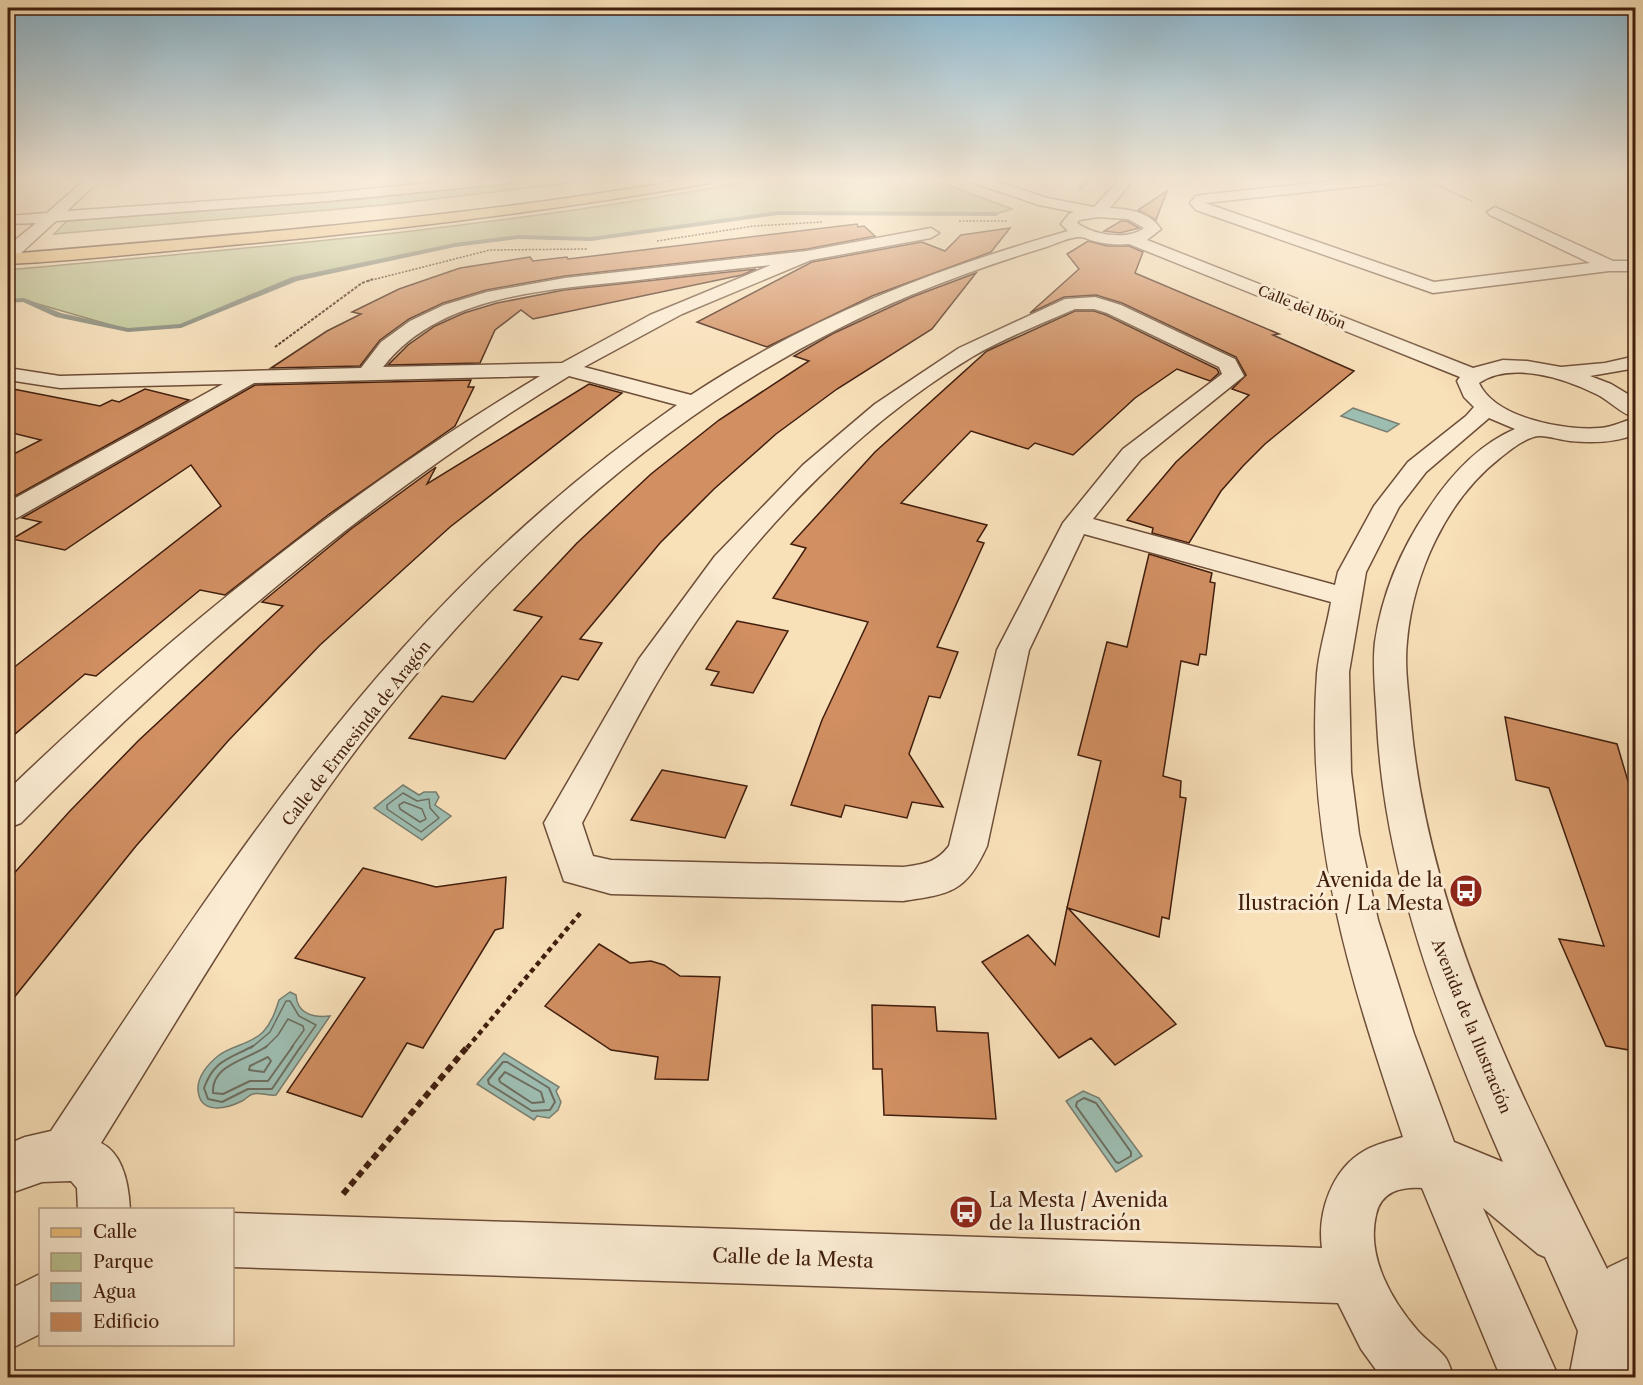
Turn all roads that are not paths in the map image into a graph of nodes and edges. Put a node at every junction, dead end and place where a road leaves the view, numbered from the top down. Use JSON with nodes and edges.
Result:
{"nodes":[{"id":1,"x":109,"y":244,"type":"edge"},
{"id":2,"x":128,"y":244,"type":"edge"},
{"id":3,"x":873,"y":244,"type":"edge"},
{"id":4,"x":1023,"y":244,"type":"edge"},
{"id":5,"x":1157,"y":244,"type":"edge"},
{"id":6,"x":1306,"y":244,"type":"edge"},
{"id":7,"x":1562,"y":244,"type":"edge"},
{"id":8,"x":10,"y":253,"type":"edge"},
{"id":9,"x":807,"y":256,"type":"junction"},
{"id":10,"x":1610,"y":266,"type":"junction"},
{"id":11,"x":1635,"y":266,"type":"edge"},
{"id":12,"x":1635,"y":278,"type":"edge"},
{"id":13,"x":1635,"y":362,"type":"edge"},
{"id":14,"x":565,"y":369,"type":"junction"},
{"id":15,"x":1482,"y":372,"type":"junction"},
{"id":16,"x":1551,"y":372,"type":"junction"},
{"id":17,"x":8,"y":374,"type":"edge"},
{"id":18,"x":367,"y":374,"type":"junction"},
{"id":19,"x":252,"y":377,"type":"junction"},
{"id":20,"x":695,"y":403,"type":"junction"},
{"id":21,"x":1486,"y":407,"type":"junction"},
{"id":22,"x":1632,"y":413,"type":"edge"},
{"id":23,"x":1535,"y":428,"type":"junction"},
{"id":24,"x":8,"y":512,"type":"edge"},
{"id":25,"x":1076,"y":523,"type":"junction"},
{"id":26,"x":1346,"y":597,"type":"junction"},
{"id":27,"x":8,"y":813,"type":"edge"},
{"id":28,"x":65,"y":1155,"type":"junction"},
{"id":29,"x":1437,"y":1163,"type":"junction"},
{"id":30,"x":8,"y":1169,"type":"edge"},
{"id":31,"x":104,"y":1208,"type":"edge"},
{"id":32,"x":234,"y":1240,"type":"edge"},
{"id":33,"x":1564,"y":1241,"type":"junction"},
{"id":34,"x":1353,"y":1276,"type":"junction"},
{"id":35,"x":39,"y":1303,"type":"edge"},
{"id":36,"x":8,"y":1322,"type":"edge"},
{"id":37,"x":1620,"y":1331,"type":"edge"},
{"id":38,"x":1425,"y":1377,"type":"edge"},
{"id":39,"x":1530,"y":1377,"type":"edge"}],
"edges":[{"from":1,"to":8,"type":"main road"},
{"from":2,"to":8,"type":"main road"},
{"from":3,"to":9,"type":"street"},
{"from":4,"to":20,"type":"street","name":"Calle de Ermesinda de Aragón"},
{"from":5,"to":15,"type":"street","name":"Calle del Ibón"},
{"from":6,"to":10,"type":"street"},
{"from":7,"to":10,"type":"street"},
{"from":9,"to":14,"type":"street"},
{"from":9,"to":18,"type":"street"},
{"from":10,"to":11,"type":"street"},
{"from":10,"to":12,"type":"street"},
{"from":13,"to":16,"type":"street"},
{"from":14,"to":18,"type":"street"},
{"from":14,"to":20,"type":"street"},
{"from":14,"to":27,"type":"street"},
{"from":15,"to":16,"type":"street"},
{"from":15,"to":21,"type":"street"},
{"from":16,"to":22,"type":"street"},
{"from":17,"to":19,"type":"street"},
{"from":18,"to":19,"type":"street"},
{"from":19,"to":24,"type":"street"},
{"from":20,"to":28,"type":"street","name":"Calle de Ermesinda de Aragón"},
{"from":21,"to":23,"type":"street"},
{"from":21,"to":26,"type":"street"},
{"from":22,"to":23,"type":"street"},
{"from":23,"to":33,"type":"street","name":"Avenida de la Ilustración"},
{"from":25,"to":25,"type":"street"},
{"from":25,"to":26,"type":"street"},
{"from":26,"to":29,"type":"street"},
{"from":28,"to":30,"type":"street"},
{"from":28,"to":31,"type":"street"},
{"from":29,"to":33,"type":"street","name":"Avenida de la Ilustración"},
{"from":29,"to":34,"type":"street","name":"Avenida de la Ilustración"},
{"from":29,"to":39,"type":"street"},
{"from":32,"to":34,"type":"street","name":"Calle de la Mesta"},
{"from":33,"to":37,"type":"street","name":"Avenida de la Ilustración"},
{"from":34,"to":38,"type":"street","name":"Avenida de la Ilustración"},
{"from":35,"to":36,"type":"street"}]}
